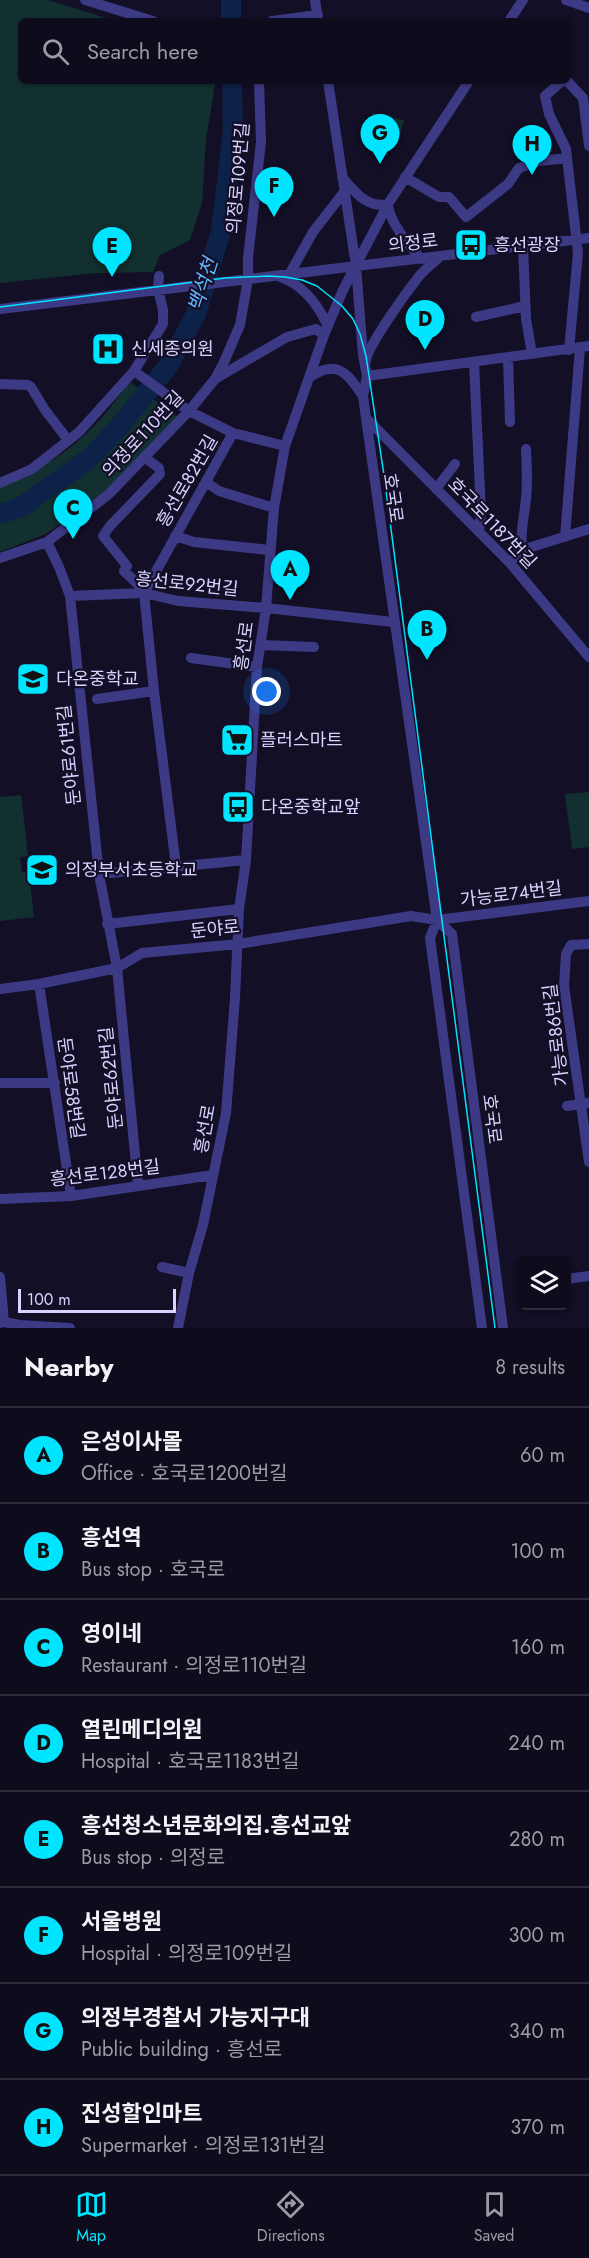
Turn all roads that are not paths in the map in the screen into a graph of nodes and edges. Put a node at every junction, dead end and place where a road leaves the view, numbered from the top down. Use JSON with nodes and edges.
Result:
{"nodes":[{"id":1,"x":85,"y":0,"type":"edge"},
{"id":2,"x":315,"y":0,"type":"edge"},
{"id":3,"x":523,"y":0,"type":"edge"},
{"id":4,"x":566,"y":0,"type":"edge"},
{"id":5,"x":589,"y":8,"type":"edge"},
{"id":6,"x":143,"y":18,"type":"edge"},
{"id":7,"x":318,"y":18,"type":"edge"},
{"id":8,"x":512,"y":18,"type":"edge"},
{"id":9,"x":259,"y":84,"type":"edge"},
{"id":10,"x":328,"y":84,"type":"edge"},
{"id":11,"x":467,"y":84,"type":"edge"},
{"id":12,"x":559,"y":84,"type":"edge"},
{"id":13,"x":571,"y":84,"type":"edge"},
{"id":14,"x":586,"y":94,"type":"edge"},
{"id":15,"x":589,"y":146,"type":"edge"},
{"id":16,"x":567,"y":158,"type":"junction"},
{"id":17,"x":342,"y":176,"type":"junction"},
{"id":18,"x":405,"y":177,"type":"junction"},
{"id":19,"x":344,"y":192,"type":"junction"},
{"id":20,"x":388,"y":204,"type":"junction"},
{"id":21,"x":589,"y":238,"type":"edge"},
{"id":22,"x":577,"y":240,"type":"junction"},
{"id":23,"x":523,"y":246,"type":"junction"},
{"id":24,"x":441,"y":256,"type":"junction"},
{"id":25,"x":421,"y":259,"type":"junction"},
{"id":26,"x":357,"y":266,"type":"junction"},
{"id":27,"x":289,"y":274,"type":"junction"},
{"id":28,"x":159,"y":276,"type":"dead end"},
{"id":29,"x":277,"y":276,"type":"junction"},
{"id":30,"x":244,"y":279,"type":"junction"},
{"id":31,"x":158,"y":289,"type":"junction"},
{"id":32,"x":525,"y":306,"type":"junction"},
{"id":33,"x":0,"y":309,"type":"edge"},
{"id":34,"x":476,"y":317,"type":"dead end"},
{"id":35,"x":326,"y":331,"type":"junction"},
{"id":36,"x":579,"y":348,"type":"edge"},
{"id":37,"x":532,"y":354,"type":"junction"},
{"id":38,"x":508,"y":357,"type":"junction"},
{"id":39,"x":474,"y":362,"type":"junction"},
{"id":40,"x":134,"y":370,"type":"junction"},
{"id":41,"x":366,"y":372,"type":"junction"},
{"id":42,"x":310,"y":376,"type":"junction"},
{"id":43,"x":215,"y":379,"type":"junction"},
{"id":44,"x":0,"y":384,"type":"edge"},
{"id":45,"x":363,"y":396,"type":"junction"},
{"id":46,"x":189,"y":411,"type":"junction"},
{"id":47,"x":366,"y":418,"type":"junction"},
{"id":48,"x":510,"y":422,"type":"dead end"},
{"id":49,"x":233,"y":433,"type":"junction"},
{"id":50,"x":68,"y":440,"type":"junction"},
{"id":51,"x":285,"y":446,"type":"junction"},
{"id":52,"x":526,"y":449,"type":"dead end"},
{"id":53,"x":144,"y":457,"type":"junction"},
{"id":54,"x":455,"y":464,"type":"dead end"},
{"id":55,"x":207,"y":482,"type":"junction"},
{"id":56,"x":0,"y":483,"type":"edge"},
{"id":57,"x":436,"y":489,"type":"junction"},
{"id":58,"x":274,"y":508,"type":"junction"},
{"id":59,"x":589,"y":529,"type":"edge"},
{"id":60,"x":479,"y":532,"type":"junction"},
{"id":61,"x":175,"y":536,"type":"junction"},
{"id":62,"x":565,"y":537,"type":"junction"},
{"id":63,"x":47,"y":542,"type":"junction"},
{"id":64,"x":269,"y":550,"type":"junction"},
{"id":65,"x":522,"y":550,"type":"junction"},
{"id":66,"x":0,"y":558,"type":"edge"},
{"id":67,"x":510,"y":563,"type":"junction"},
{"id":68,"x":144,"y":591,"type":"junction"},
{"id":69,"x":70,"y":596,"type":"junction"},
{"id":70,"x":266,"y":608,"type":"junction"},
{"id":71,"x":393,"y":622,"type":"junction"},
{"id":72,"x":261,"y":645,"type":"junction"},
{"id":73,"x":314,"y":647,"type":"dead end"},
{"id":74,"x":589,"y":657,"type":"edge"},
{"id":75,"x":191,"y":658,"type":"dead end"},
{"id":76,"x":257,"y":667,"type":"junction"},
{"id":77,"x":154,"y":691,"type":"junction"},
{"id":78,"x":97,"y":699,"type":"dead end"},
{"id":79,"x":246,"y":860,"type":"junction"},
{"id":80,"x":176,"y":866,"type":"junction"},
{"id":81,"x":99,"y":874,"type":"junction"},
{"id":82,"x":589,"y":901,"type":"edge"},
{"id":83,"x":238,"y":909,"type":"junction"},
{"id":84,"x":437,"y":920,"type":"junction"},
{"id":85,"x":107,"y":924,"type":"junction"},
{"id":86,"x":238,"y":944,"type":"junction"},
{"id":87,"x":589,"y":944,"type":"edge"},
{"id":88,"x":117,"y":968,"type":"junction"},
{"id":89,"x":39,"y":984,"type":"junction"},
{"id":90,"x":0,"y":989,"type":"edge"},
{"id":91,"x":0,"y":1083,"type":"edge"},
{"id":92,"x":55,"y":1083,"type":"junction"},
{"id":93,"x":585,"y":1104,"type":"edge"},
{"id":94,"x":567,"y":1106,"type":"dead end"},
{"id":95,"x":589,"y":1162,"type":"edge"},
{"id":96,"x":213,"y":1175,"type":"junction"},
{"id":97,"x":138,"y":1185,"type":"junction"},
{"id":98,"x":70,"y":1196,"type":"junction"},
{"id":99,"x":0,"y":1199,"type":"edge"},
{"id":100,"x":162,"y":1267,"type":"dead end"},
{"id":101,"x":189,"y":1272,"type":"junction"},
{"id":102,"x":589,"y":1276,"type":"edge"},
{"id":103,"x":0,"y":1277,"type":"edge"},
{"id":104,"x":571,"y":1278,"type":"edge"},
{"id":105,"x":479,"y":1305,"type":"junction"},
{"id":106,"x":2,"y":1322,"type":"edge"},
{"id":107,"x":19,"y":1327,"type":"edge"},
{"id":108,"x":70,"y":1328,"type":"edge"},
{"id":109,"x":178,"y":1328,"type":"edge"},
{"id":110,"x":477,"y":1328,"type":"edge"},
{"id":111,"x":482,"y":1328,"type":"edge"},
{"id":112,"x":505,"y":1328,"type":"edge"}],
"edges":[{"from":1,"to":6,"type":"street"},
{"from":2,"to":7,"type":"street"},
{"from":3,"to":8,"type":"street"},
{"from":4,"to":5,"type":"street"},
{"from":9,"to":30,"type":"street","name":"의정로109번길"},
{"from":10,"to":17,"type":"street","name":"호국로"},
{"from":11,"to":18,"type":"street","name":"흥선로"},
{"from":12,"to":16,"type":"street"},
{"from":13,"to":14,"type":"street"},
{"from":14,"to":15,"type":"street"},
{"from":16,"to":18,"type":"street"},
{"from":16,"to":22,"type":"street"},
{"from":17,"to":19,"type":"street","name":"호국로"},
{"from":17,"to":20,"type":"street"},
{"from":18,"to":20,"type":"street","name":"흥선로"},
{"from":19,"to":26,"type":"street","name":"호국로"},
{"from":19,"to":27,"type":"street"},
{"from":20,"to":25,"type":"street"},
{"from":20,"to":26,"type":"street","name":"흥선로"},
{"from":21,"to":22,"type":"street","name":"의정로"},
{"from":22,"to":23,"type":"street","name":"의정로"},
{"from":22,"to":36,"type":"street"},
{"from":23,"to":24,"type":"street","name":"의정로"},
{"from":23,"to":32,"type":"street"},
{"from":24,"to":25,"type":"street","name":"의정로"},
{"from":24,"to":41,"type":"street"},
{"from":25,"to":26,"type":"street","name":"의정로"},
{"from":26,"to":27,"type":"street","name":"의정로"},
{"from":26,"to":35,"type":"street","name":"흥선로"},
{"from":26,"to":41,"type":"street","name":"호국로"},
{"from":27,"to":29,"type":"street","name":"의정로"},
{"from":28,"to":31,"type":"street"},
{"from":29,"to":30,"type":"street","name":"의정로"},
{"from":29,"to":35,"type":"street"},
{"from":30,"to":31,"type":"street","name":"의정로"},
{"from":30,"to":43,"type":"street","name":"의정로110번길"},
{"from":31,"to":33,"type":"street"},
{"from":31,"to":40,"type":"street"},
{"from":32,"to":34,"type":"street"},
{"from":32,"to":37,"type":"street"},
{"from":35,"to":42,"type":"street","name":"흥선로"},
{"from":35,"to":43,"type":"street"},
{"from":36,"to":37,"type":"street"},
{"from":36,"to":62,"type":"street"},
{"from":37,"to":38,"type":"street"},
{"from":38,"to":39,"type":"street"},
{"from":38,"to":48,"type":"street"},
{"from":39,"to":41,"type":"street"},
{"from":39,"to":60,"type":"street"},
{"from":40,"to":46,"type":"street"},
{"from":40,"to":50,"type":"street"},
{"from":41,"to":45,"type":"street","name":"호국로"},
{"from":42,"to":45,"type":"street"},
{"from":42,"to":51,"type":"street","name":"흥선로"},
{"from":43,"to":46,"type":"street","name":"의정로110번길"},
{"from":44,"to":50,"type":"street"},
{"from":45,"to":47,"type":"street","name":"호국로"},
{"from":46,"to":49,"type":"street"},
{"from":46,"to":53,"type":"street","name":"의정로110번길"},
{"from":47,"to":57,"type":"street","name":"호국로1187번길"},
{"from":47,"to":71,"type":"street","name":"호국로"},
{"from":49,"to":51,"type":"street","name":"흥선로82번길"},
{"from":49,"to":55,"type":"street","name":"흥선로82번길"},
{"from":50,"to":56,"type":"street"},
{"from":51,"to":58,"type":"street","name":"흥선로"},
{"from":52,"to":65,"type":"street"},
{"from":53,"to":63,"type":"street","name":"의정로110번길"},
{"from":53,"to":68,"type":"street"},
{"from":54,"to":57,"type":"street"},
{"from":55,"to":58,"type":"street"},
{"from":55,"to":61,"type":"street","name":"흥선로82번길"},
{"from":57,"to":60,"type":"street","name":"호국로1187번길"},
{"from":58,"to":64,"type":"street","name":"흥선로"},
{"from":59,"to":62,"type":"street"},
{"from":60,"to":67,"type":"street","name":"호국로1187번길"},
{"from":61,"to":64,"type":"street"},
{"from":61,"to":68,"type":"street","name":"흥선로82번길"},
{"from":62,"to":65,"type":"street"},
{"from":63,"to":66,"type":"street","name":"의정로110번길"},
{"from":63,"to":69,"type":"street","name":"둔야로61번길"},
{"from":64,"to":70,"type":"street","name":"흥선로"},
{"from":65,"to":67,"type":"street"},
{"from":67,"to":74,"type":"street","name":"호국로1187번길"},
{"from":68,"to":69,"type":"street","name":"흥선로92번길"},
{"from":68,"to":70,"type":"street","name":"흥선로92번길"},
{"from":68,"to":77,"type":"street"},
{"from":69,"to":81,"type":"street","name":"둔야로61번길"},
{"from":70,"to":71,"type":"street","name":"흥선로92번길"},
{"from":70,"to":72,"type":"street","name":"흥선로"},
{"from":71,"to":84,"type":"street","name":"호국로"},
{"from":72,"to":73,"type":"street"},
{"from":72,"to":76,"type":"street","name":"흥선로"},
{"from":75,"to":76,"type":"street"},
{"from":76,"to":79,"type":"street","name":"흥선로"},
{"from":77,"to":78,"type":"street"},
{"from":77,"to":80,"type":"street"},
{"from":79,"to":80,"type":"street"},
{"from":79,"to":83,"type":"street","name":"흥선로"},
{"from":80,"to":81,"type":"street"},
{"from":81,"to":85,"type":"street","name":"둔야로61번길"},
{"from":82,"to":84,"type":"street","name":"가능로74번길"},
{"from":83,"to":85,"type":"street"},
{"from":83,"to":86,"type":"street","name":"흥선로"},
{"from":84,"to":86,"type":"street","name":"둔야로"},
{"from":84,"to":105,"type":"street","name":"호국로"},
{"from":84,"to":112,"type":"street","name":"호국로"},
{"from":85,"to":88,"type":"street","name":"둔야로61번길"},
{"from":86,"to":88,"type":"street","name":"둔야로"},
{"from":86,"to":96,"type":"street","name":"흥선로"},
{"from":87,"to":93,"type":"street","name":"가능로86번길"},
{"from":88,"to":89,"type":"street","name":"둔야로"},
{"from":88,"to":97,"type":"street","name":"둔야로62번길"},
{"from":89,"to":90,"type":"street","name":"둔야로"},
{"from":89,"to":92,"type":"street","name":"둔야로58번길"},
{"from":91,"to":92,"type":"street"},
{"from":92,"to":98,"type":"street","name":"둔야로58번길"},
{"from":93,"to":94,"type":"street","name":"가능로86번길"},
{"from":93,"to":95,"type":"street","name":"가능로86번길"},
{"from":96,"to":97,"type":"street","name":"흥선로128번길"},
{"from":96,"to":101,"type":"street","name":"흥선로"},
{"from":97,"to":98,"type":"street","name":"흥선로128번길"},
{"from":98,"to":99,"type":"street","name":"흥선로128번길"},
{"from":100,"to":101,"type":"street"},
{"from":101,"to":109,"type":"street","name":"흥선로"},
{"from":102,"to":104,"type":"street"},
{"from":103,"to":106,"type":"street"},
{"from":105,"to":110,"type":"street"},
{"from":105,"to":111,"type":"street","name":"호국로"},
{"from":106,"to":107,"type":"street"},
{"from":107,"to":108,"type":"street"}]}
